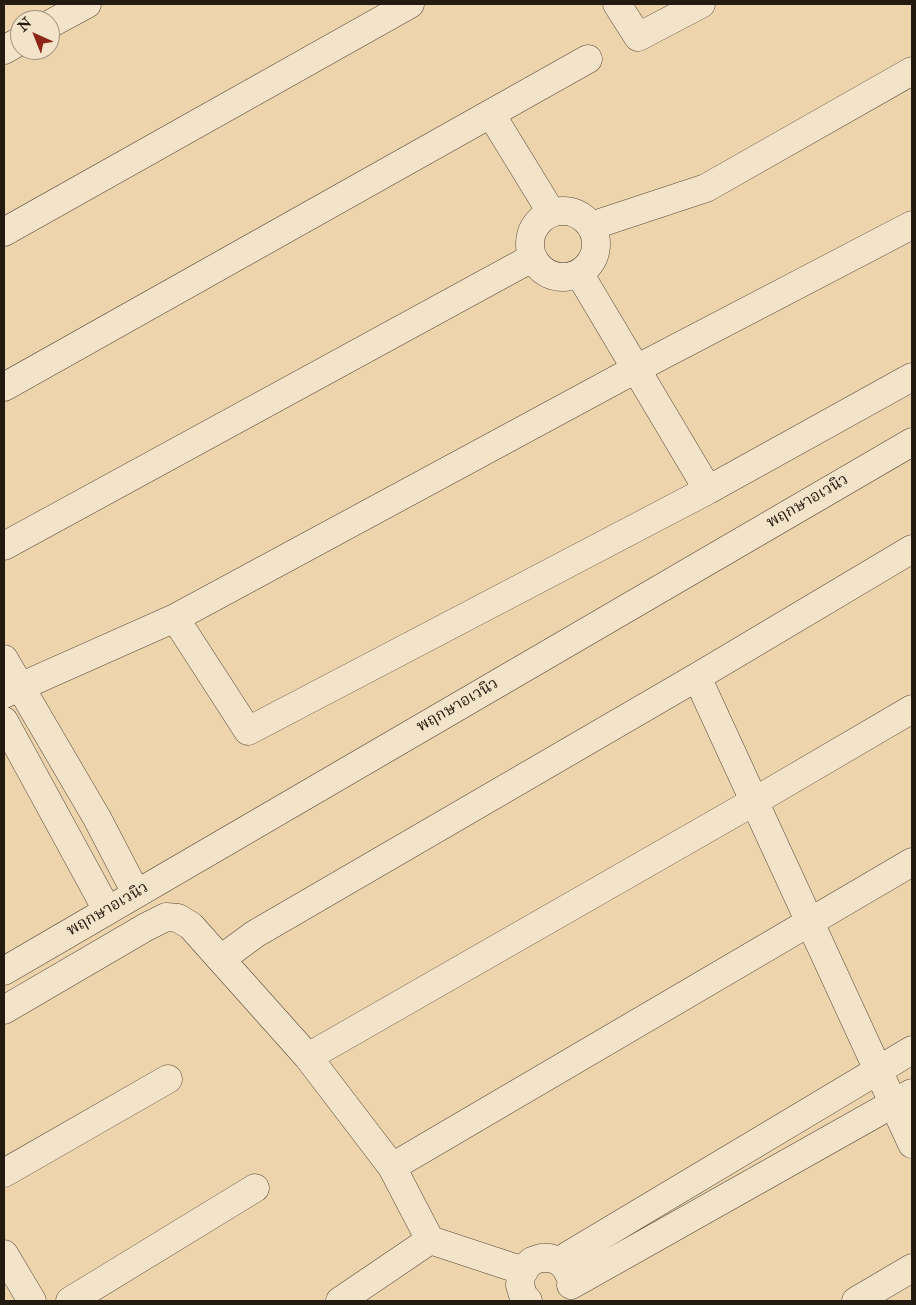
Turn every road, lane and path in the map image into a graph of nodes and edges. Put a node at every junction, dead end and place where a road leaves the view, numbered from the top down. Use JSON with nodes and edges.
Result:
{"nodes":[{"id":1,"x":87,"y":4,"type":"edge"},
{"id":2,"x":410,"y":4,"type":"edge"},
{"id":3,"x":616,"y":4,"type":"edge"},
{"id":4,"x":701,"y":4,"type":"edge"},
{"id":5,"x":60,"y":19,"type":"edge"},
{"id":6,"x":588,"y":59,"type":"dead end"},
{"id":7,"x":912,"y":71,"type":"edge"},
{"id":8,"x":491,"y":114,"type":"junction"},
{"id":9,"x":551,"y":212,"type":"junction"},
{"id":10,"x":912,"y":225,"type":"edge"},
{"id":11,"x":591,"y":226,"type":"junction"},
{"id":12,"x":5,"y":228,"type":"edge"},
{"id":13,"x":532,"y":258,"type":"junction"},
{"id":14,"x":579,"y":273,"type":"junction"},
{"id":15,"x":636,"y":369,"type":"junction"},
{"id":16,"x":912,"y":377,"type":"edge"},
{"id":17,"x":4,"y":387,"type":"edge"},
{"id":18,"x":912,"y":442,"type":"edge"},
{"id":19,"x":708,"y":490,"type":"junction"},
{"id":20,"x":4,"y":546,"type":"edge"},
{"id":21,"x":912,"y":549,"type":"edge"},
{"id":22,"x":175,"y":618,"type":"junction"},
{"id":23,"x":4,"y":659,"type":"edge"},
{"id":24,"x":697,"y":677,"type":"junction"},
{"id":25,"x":12,"y":690,"type":"edge"},
{"id":26,"x":912,"y":709,"type":"edge"},
{"id":27,"x":4,"y":721,"type":"edge"},
{"id":28,"x":755,"y":801,"type":"junction"},
{"id":29,"x":912,"y":862,"type":"edge"},
{"id":30,"x":136,"y":894,"type":"junction"},
{"id":31,"x":107,"y":910,"type":"junction"},
{"id":32,"x":810,"y":922,"type":"junction"},
{"id":33,"x":221,"y":959,"type":"junction"},
{"id":34,"x":4,"y":971,"type":"edge"},
{"id":35,"x":4,"y":1010,"type":"edge"},
{"id":36,"x":912,"y":1050,"type":"edge"},
{"id":37,"x":308,"y":1056,"type":"junction"},
{"id":38,"x":878,"y":1070,"type":"junction"},
{"id":39,"x":168,"y":1079,"type":"dead end"},
{"id":40,"x":903,"y":1098,"type":"edge"},
{"id":41,"x":912,"y":1144,"type":"edge"},
{"id":42,"x":392,"y":1167,"type":"junction"},
{"id":43,"x":4,"y":1173,"type":"edge"},
{"id":44,"x":255,"y":1188,"type":"dead end"},
{"id":45,"x":430,"y":1240,"type":"junction"},
{"id":46,"x":4,"y":1254,"type":"edge"},
{"id":47,"x":559,"y":1261,"type":"junction"},
{"id":48,"x":912,"y":1268,"type":"edge"},
{"id":49,"x":524,"y":1271,"type":"junction"},
{"id":50,"x":567,"y":1293,"type":"edge"},
{"id":51,"x":32,"y":1301,"type":"edge"},
{"id":52,"x":70,"y":1301,"type":"edge"},
{"id":53,"x":340,"y":1301,"type":"edge"},
{"id":54,"x":528,"y":1301,"type":"edge"},
{"id":55,"x":856,"y":1301,"type":"edge"}],
"edges":[{"from":1,"to":5,"type":"street"},
{"from":2,"to":12,"type":"street"},
{"from":3,"to":4,"type":"street"},
{"from":6,"to":8,"type":"street"},
{"from":7,"to":11,"type":"street"},
{"from":8,"to":9,"type":"street"},
{"from":8,"to":17,"type":"street"},
{"from":9,"to":11,"type":"street"},
{"from":9,"to":13,"type":"street"},
{"from":10,"to":15,"type":"street"},
{"from":11,"to":14,"type":"street"},
{"from":13,"to":14,"type":"street"},
{"from":13,"to":20,"type":"street"},
{"from":14,"to":15,"type":"street"},
{"from":15,"to":19,"type":"street"},
{"from":15,"to":22,"type":"street"},
{"from":16,"to":19,"type":"street"},
{"from":18,"to":30,"type":"street","name":"พฤกษาอเวนิว"},
{"from":19,"to":22,"type":"street"},
{"from":21,"to":24,"type":"street"},
{"from":22,"to":25,"type":"street"},
{"from":23,"to":25,"type":"street"},
{"from":24,"to":28,"type":"street"},
{"from":24,"to":33,"type":"street"},
{"from":25,"to":30,"type":"street"},
{"from":26,"to":28,"type":"street"},
{"from":27,"to":31,"type":"street"},
{"from":28,"to":32,"type":"street"},
{"from":28,"to":37,"type":"street"},
{"from":29,"to":32,"type":"street"},
{"from":30,"to":31,"type":"street","name":"พฤกษาอเวนิว"},
{"from":31,"to":34,"type":"street","name":"พฤกษาอเวนิว"},
{"from":32,"to":38,"type":"street"},
{"from":32,"to":42,"type":"street"},
{"from":33,"to":35,"type":"street"},
{"from":33,"to":37,"type":"street"},
{"from":36,"to":38,"type":"street"},
{"from":37,"to":42,"type":"street"},
{"from":38,"to":40,"type":"street"},
{"from":38,"to":47,"type":"street"},
{"from":39,"to":43,"type":"street"},
{"from":40,"to":41,"type":"street"},
{"from":40,"to":50,"type":"street"},
{"from":42,"to":45,"type":"street"},
{"from":44,"to":52,"type":"street"},
{"from":45,"to":49,"type":"street"},
{"from":45,"to":53,"type":"street"},
{"from":46,"to":51,"type":"street"},
{"from":47,"to":49,"type":"street"},
{"from":47,"to":50,"type":"street"},
{"from":48,"to":55,"type":"street"},
{"from":49,"to":54,"type":"street"}]}
